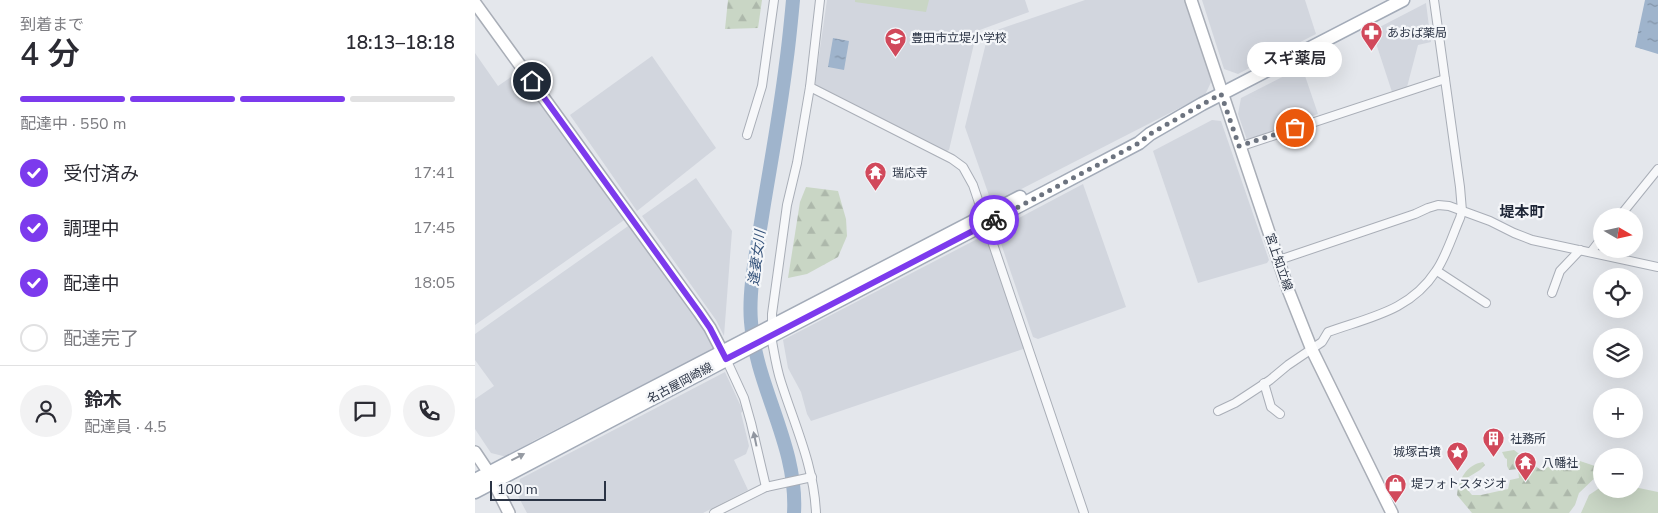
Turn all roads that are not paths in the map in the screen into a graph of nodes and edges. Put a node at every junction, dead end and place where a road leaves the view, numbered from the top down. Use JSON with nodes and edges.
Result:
{"nodes":[{"id":1,"x":774,"y":0,"type":"edge"},
{"id":2,"x":820,"y":0,"type":"edge"},
{"id":3,"x":1191,"y":0,"type":"edge"},
{"id":4,"x":1403,"y":0,"type":"edge"},
{"id":5,"x":1434,"y":0,"type":"edge"},
{"id":6,"x":475,"y":3,"type":"edge"},
{"id":7,"x":1445,"y":79,"type":"junction"},
{"id":8,"x":810,"y":87,"type":"junction"},
{"id":9,"x":1221,"y":94,"type":"junction"},
{"id":10,"x":747,"y":135,"type":"dead end"},
{"id":11,"x":1239,"y":146,"type":"junction"},
{"id":12,"x":1658,"y":170,"type":"edge"},
{"id":13,"x":1627,"y":208,"type":"edge"},
{"id":14,"x":1461,"y":212,"type":"junction"},
{"id":15,"x":985,"y":219,"type":"junction"},
{"id":16,"x":1593,"y":249,"type":"edge"},
{"id":17,"x":1580,"y":250,"type":"junction"},
{"id":18,"x":1591,"y":252,"type":"junction"},
{"id":19,"x":1279,"y":260,"type":"junction"},
{"id":20,"x":1658,"y":267,"type":"edge"},
{"id":21,"x":1437,"y":270,"type":"junction"},
{"id":22,"x":1551,"y":293,"type":"dead end"},
{"id":23,"x":1486,"y":303,"type":"dead end"},
{"id":24,"x":770,"y":331,"type":"junction"},
{"id":25,"x":1311,"y":350,"type":"junction"},
{"id":26,"x":730,"y":352,"type":"junction"},
{"id":27,"x":1264,"y":384,"type":"junction"},
{"id":28,"x":1218,"y":411,"type":"dead end"},
{"id":29,"x":1280,"y":414,"type":"dead end"},
{"id":30,"x":475,"y":452,"type":"edge"},
{"id":31,"x":491,"y":477,"type":"junction"},
{"id":32,"x":810,"y":477,"type":"junction"},
{"id":33,"x":475,"y":480,"type":"edge"},
{"id":34,"x":767,"y":487,"type":"junction"},
{"id":35,"x":475,"y":492,"type":"edge"},
{"id":36,"x":509,"y":513,"type":"edge"},
{"id":37,"x":714,"y":513,"type":"edge"},
{"id":38,"x":816,"y":513,"type":"edge"},
{"id":39,"x":1084,"y":513,"type":"edge"},
{"id":40,"x":1392,"y":513,"type":"edge"}],
"edges":[{"from":1,"to":10,"type":"street"},
{"from":2,"to":8,"type":"street"},
{"from":3,"to":9,"type":"main road","name":"宮上知立線"},
{"from":4,"to":9,"type":"main road","name":"名古屋岡崎線"},
{"from":5,"to":7,"type":"street"},
{"from":6,"to":26,"type":"main road"},
{"from":7,"to":11,"type":"street"},
{"from":7,"to":14,"type":"street"},
{"from":8,"to":15,"type":"street"},
{"from":8,"to":24,"type":"street"},
{"from":9,"to":11,"type":"main road","name":"宮上知立線"},
{"from":9,"to":15,"type":"main road","name":"名古屋岡崎線"},
{"from":11,"to":19,"type":"main road","name":"宮上知立線"},
{"from":12,"to":13,"type":"street"},
{"from":14,"to":17,"type":"street"},
{"from":14,"to":19,"type":"street"},
{"from":14,"to":21,"type":"street"},
{"from":15,"to":24,"type":"main road","name":"名古屋岡崎線"},
{"from":15,"to":39,"type":"street"},
{"from":16,"to":18,"type":"street"},
{"from":17,"to":18,"type":"street"},
{"from":17,"to":22,"type":"street"},
{"from":18,"to":20,"type":"street"},
{"from":19,"to":25,"type":"main road","name":"宮上知立線"},
{"from":21,"to":23,"type":"street"},
{"from":21,"to":25,"type":"street"},
{"from":24,"to":26,"type":"main road","name":"名古屋岡崎線"},
{"from":24,"to":32,"type":"street"},
{"from":25,"to":27,"type":"street"},
{"from":25,"to":40,"type":"main road","name":"宮上知立線"},
{"from":26,"to":31,"type":"main road","name":"名古屋岡崎線"},
{"from":34,"to":26,"type":"street","one_way":true},
{"from":27,"to":28,"type":"street"},
{"from":27,"to":29,"type":"street"},
{"from":30,"to":31,"type":"main road"},
{"from":31,"to":33,"type":"main road","name":"名古屋岡崎線"},
{"from":31,"to":35,"type":"main road","name":"名古屋岡崎線"},
{"from":31,"to":36,"type":"main road"},
{"from":32,"to":34,"type":"street"},
{"from":32,"to":38,"type":"street"},
{"from":34,"to":37,"type":"street"}]}
